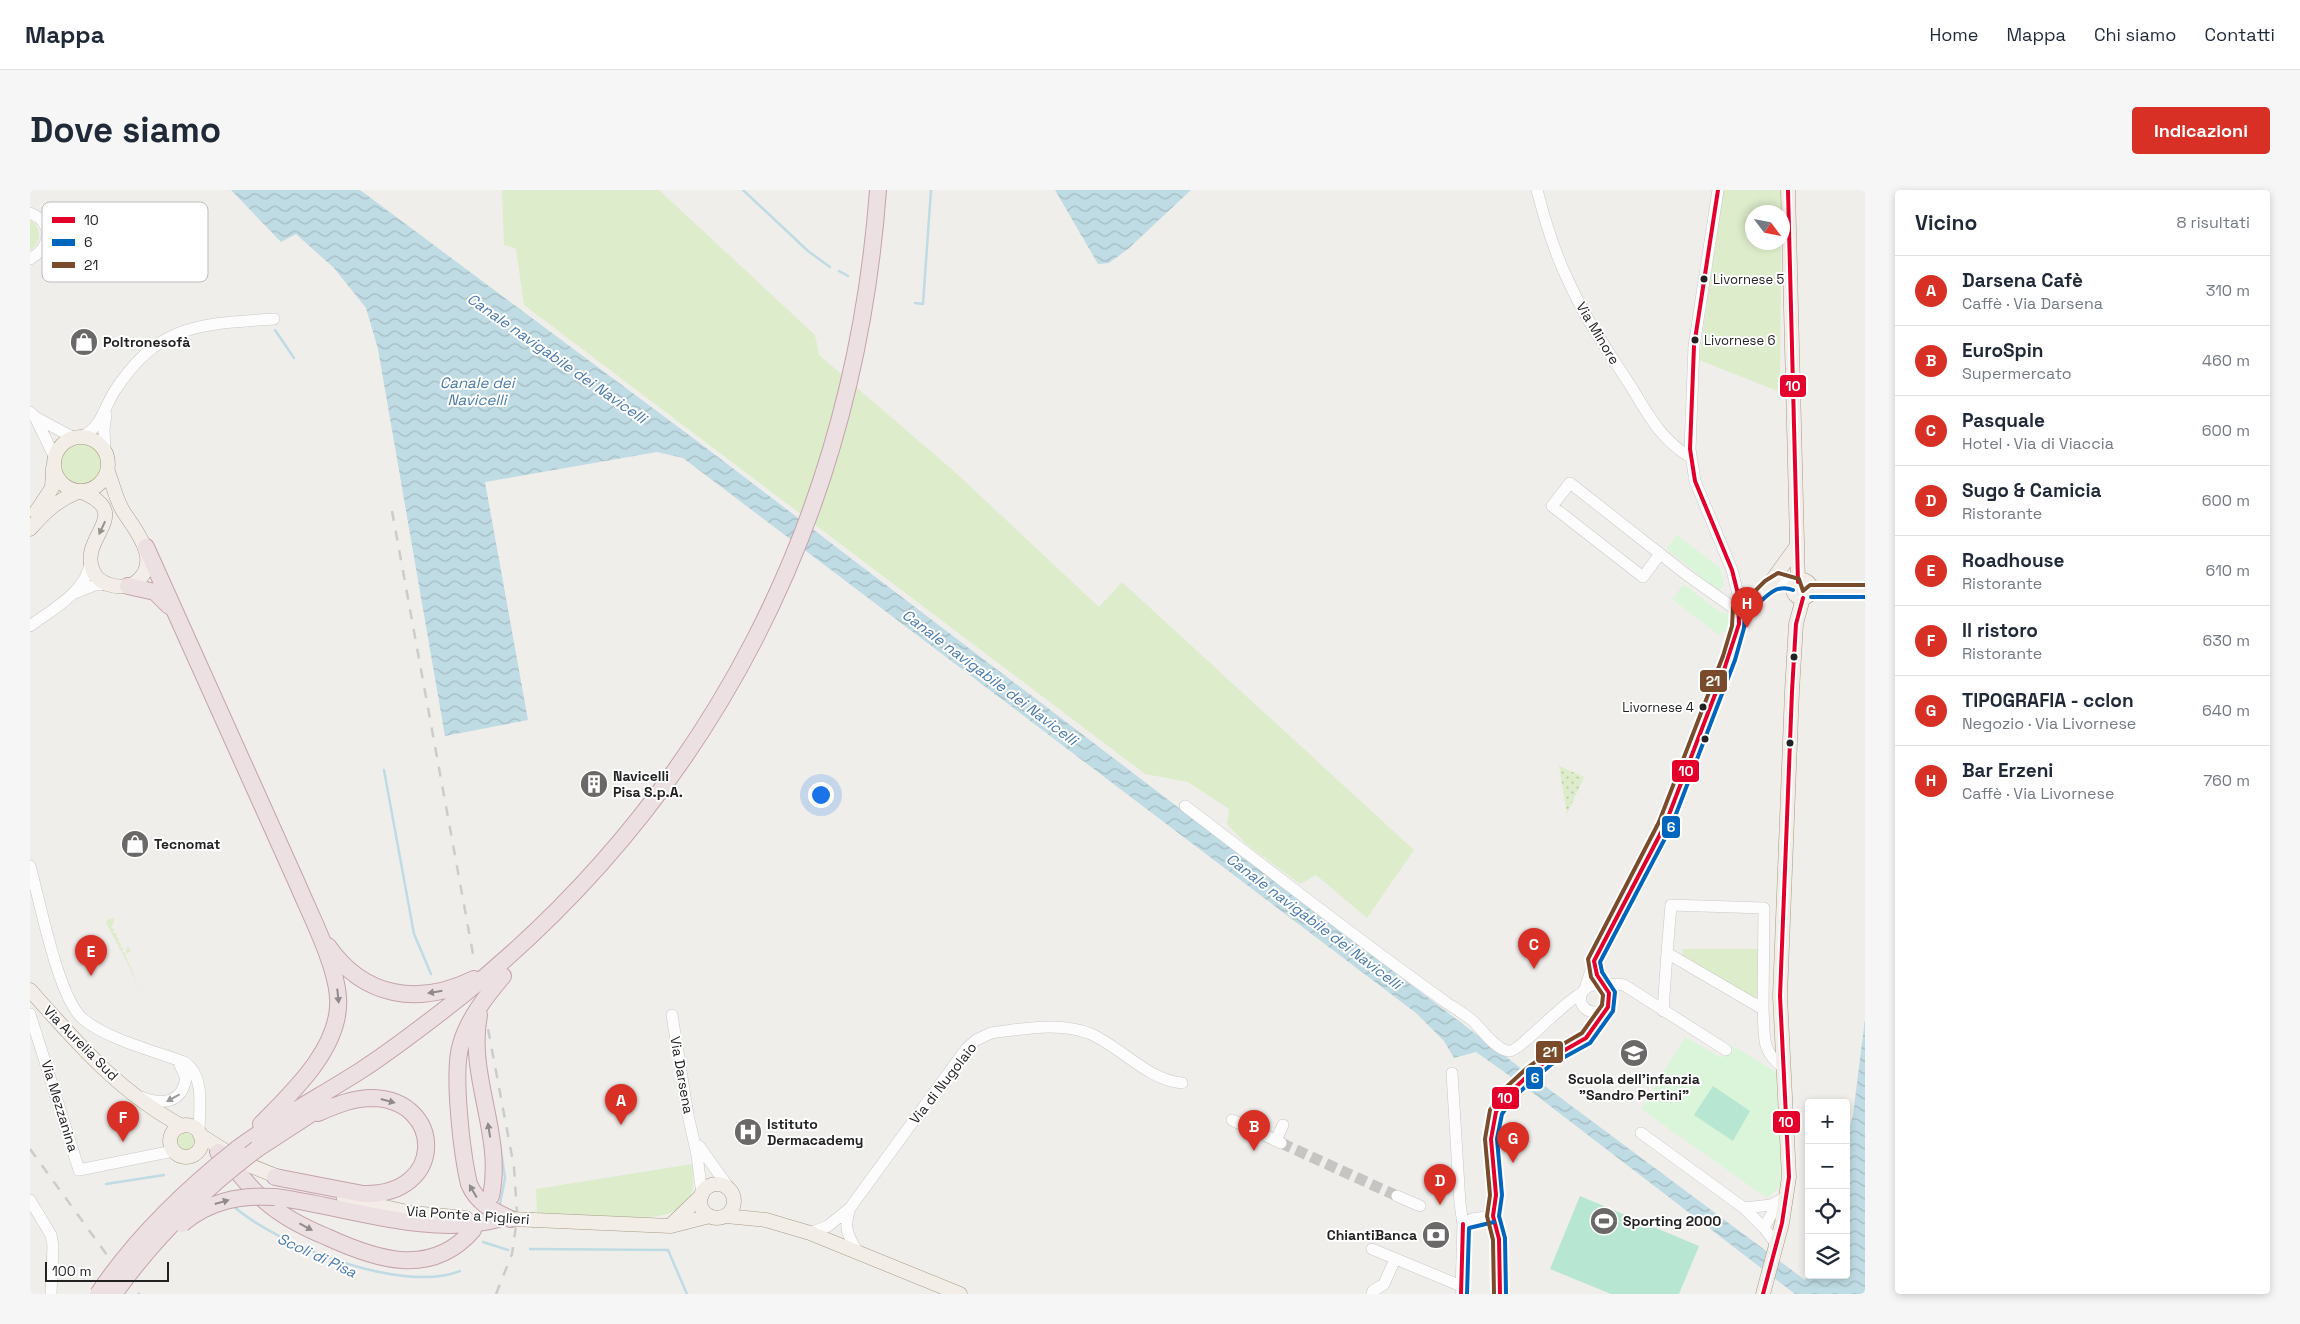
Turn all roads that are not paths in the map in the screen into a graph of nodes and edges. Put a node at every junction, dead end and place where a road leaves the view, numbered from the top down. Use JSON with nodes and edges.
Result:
{"nodes":[{"id":1,"x":878,"y":190,"type":"edge"},
{"id":2,"x":887,"y":190,"type":"edge"},
{"id":3,"x":1537,"y":190,"type":"edge"},
{"id":4,"x":1718,"y":190,"type":"edge"},
{"id":5,"x":1788,"y":190,"type":"edge"},
{"id":6,"x":30,"y":213,"type":"edge"},
{"id":7,"x":42,"y":220,"type":"edge"},
{"id":8,"x":42,"y":250,"type":"edge"},
{"id":9,"x":30,"y":259,"type":"edge"},
{"id":10,"x":274,"y":319,"type":"dead end"},
{"id":11,"x":864,"y":340,"type":"junction"},
{"id":12,"x":108,"y":403,"type":"junction"},
{"id":13,"x":32,"y":414,"type":"edge"},
{"id":14,"x":78,"y":437,"type":"junction"},
{"id":15,"x":105,"y":450,"type":"junction"},
{"id":16,"x":1690,"y":457,"type":"junction"},
{"id":17,"x":54,"y":461,"type":"junction"},
{"id":18,"x":108,"y":472,"type":"junction"},
{"id":19,"x":80,"y":492,"type":"junction"},
{"id":20,"x":30,"y":520,"type":"edge"},
{"id":21,"x":30,"y":529,"type":"edge"},
{"id":22,"x":1796,"y":547,"type":"junction"},
{"id":23,"x":146,"y":548,"type":"junction"},
{"id":24,"x":1660,"y":554,"type":"junction"},
{"id":25,"x":90,"y":562,"type":"junction"},
{"id":26,"x":1796,"y":583,"type":"junction"},
{"id":27,"x":109,"y":584,"type":"junction"},
{"id":28,"x":128,"y":586,"type":"junction"},
{"id":29,"x":1768,"y":586,"type":"junction"},
{"id":30,"x":1865,"y":591,"type":"edge"},
{"id":31,"x":71,"y":595,"type":"junction"},
{"id":32,"x":1807,"y":595,"type":"junction"},
{"id":33,"x":1739,"y":610,"type":"junction"},
{"id":34,"x":176,"y":614,"type":"junction"},
{"id":35,"x":30,"y":626,"type":"edge"},
{"id":36,"x":1185,"y":806,"type":"dead end"},
{"id":37,"x":30,"y":866,"type":"edge"},
{"id":38,"x":319,"y":933,"type":"junction"},
{"id":39,"x":1667,"y":953,"type":"junction"},
{"id":40,"x":1593,"y":963,"type":"junction"},
{"id":41,"x":499,"y":972,"type":"junction"},
{"id":42,"x":1602,"y":986,"type":"junction"},
{"id":43,"x":30,"y":991,"type":"edge"},
{"id":44,"x":1584,"y":991,"type":"junction"},
{"id":45,"x":1612,"y":998,"type":"junction"},
{"id":46,"x":482,"y":1005,"type":"junction"},
{"id":47,"x":1567,"y":1005,"type":"junction"},
{"id":48,"x":1584,"y":1008,"type":"junction"},
{"id":49,"x":1763,"y":1009,"type":"junction"},
{"id":50,"x":1663,"y":1011,"type":"junction"},
{"id":51,"x":30,"y":1014,"type":"edge"},
{"id":52,"x":672,"y":1015,"type":"dead end"},
{"id":53,"x":1589,"y":1034,"type":"junction"},
{"id":54,"x":1726,"y":1050,"type":"dead end"},
{"id":55,"x":177,"y":1060,"type":"junction"},
{"id":56,"x":1784,"y":1068,"type":"junction"},
{"id":57,"x":1452,"y":1073,"type":"dead end"},
{"id":58,"x":1182,"y":1083,"type":"dead end"},
{"id":59,"x":130,"y":1091,"type":"junction"},
{"id":60,"x":336,"y":1096,"type":"junction"},
{"id":61,"x":198,"y":1106,"type":"junction"},
{"id":62,"x":1232,"y":1120,"type":"dead end"},
{"id":63,"x":1283,"y":1125,"type":"dead end"},
{"id":64,"x":179,"y":1129,"type":"junction"},
{"id":65,"x":1641,"y":1133,"type":"dead end"},
{"id":66,"x":200,"y":1134,"type":"junction"},
{"id":67,"x":694,"y":1135,"type":"junction"},
{"id":68,"x":173,"y":1151,"type":"junction"},
{"id":69,"x":199,"y":1151,"type":"junction"},
{"id":70,"x":227,"y":1151,"type":"junction"},
{"id":71,"x":275,"y":1176,"type":"junction"},
{"id":72,"x":732,"y":1192,"type":"junction"},
{"id":73,"x":702,"y":1195,"type":"junction"},
{"id":74,"x":491,"y":1196,"type":"dead end"},
{"id":75,"x":1397,"y":1196,"type":"tunnel mouth"},
{"id":76,"x":30,"y":1200,"type":"edge"},
{"id":77,"x":1782,"y":1200,"type":"junction"},
{"id":78,"x":1420,"y":1206,"type":"dead end"},
{"id":79,"x":850,"y":1208,"type":"junction"},
{"id":80,"x":1744,"y":1208,"type":"junction"},
{"id":81,"x":710,"y":1216,"type":"junction"},
{"id":82,"x":726,"y":1216,"type":"junction"},
{"id":83,"x":1493,"y":1216,"type":"junction"},
{"id":84,"x":504,"y":1219,"type":"junction"},
{"id":85,"x":766,"y":1220,"type":"junction"},
{"id":86,"x":1463,"y":1224,"type":"junction"},
{"id":87,"x":660,"y":1226,"type":"junction"},
{"id":88,"x":1764,"y":1228,"type":"junction"},
{"id":89,"x":473,"y":1230,"type":"dead end"},
{"id":90,"x":810,"y":1233,"type":"junction"},
{"id":91,"x":1776,"y":1247,"type":"junction"},
{"id":92,"x":1372,"y":1249,"type":"dead end"},
{"id":93,"x":859,"y":1254,"type":"junction"},
{"id":94,"x":1395,"y":1258,"type":"junction"},
{"id":95,"x":140,"y":1259,"type":"junction"},
{"id":96,"x":1461,"y":1290,"type":"edge"},
{"id":97,"x":1764,"y":1291,"type":"edge"},
{"id":98,"x":51,"y":1294,"type":"edge"},
{"id":99,"x":98,"y":1294,"type":"edge"},
{"id":100,"x":114,"y":1294,"type":"edge"},
{"id":101,"x":960,"y":1294,"type":"edge"},
{"id":102,"x":1372,"y":1294,"type":"edge"},
{"id":103,"x":1500,"y":1294,"type":"edge"}],
"edges":[{"from":1,"to":11,"type":"highway"},
{"from":2,"to":11,"type":"highway"},
{"from":3,"to":16,"type":"street","name":"Via Minore"},
{"from":4,"to":16,"type":"street"},
{"from":5,"to":22,"type":"main road"},
{"from":6,"to":7,"type":"street"},
{"from":8,"to":9,"type":"street"},
{"from":10,"to":12,"type":"street"},
{"from":11,"to":41,"type":"highway"},
{"from":12,"to":14,"type":"street"},
{"from":12,"to":15,"type":"street"},
{"from":13,"to":14,"type":"street"},
{"from":13,"to":17,"type":"street"},
{"from":14,"to":15,"type":"main road"},
{"from":14,"to":17,"type":"main road"},
{"from":15,"to":18,"type":"main road"},
{"from":16,"to":33,"type":"street"},
{"from":17,"to":19,"type":"main road"},
{"from":17,"to":20,"type":"main road"},
{"from":18,"to":19,"type":"main road"},
{"from":18,"to":23,"type":"main road"},
{"from":19,"to":21,"type":"main road"},
{"from":19,"to":25,"type":"main road","one_way":true},
{"from":22,"to":26,"type":"main road"},
{"from":22,"to":29,"type":"main road"},
{"from":23,"to":28,"type":"main road"},
{"from":23,"to":34,"type":"highway"},
{"from":24,"to":24,"type":"street"},
{"from":24,"to":33,"type":"street"},
{"from":25,"to":27,"type":"main road"},
{"from":25,"to":31,"type":"street"},
{"from":26,"to":29,"type":"street"},
{"from":26,"to":32,"type":"main road"},
{"from":27,"to":28,"type":"main road"},
{"from":27,"to":31,"type":"street"},
{"from":28,"to":34,"type":"highway"},
{"from":29,"to":33,"type":"street"},
{"from":30,"to":32,"type":"main road"},
{"from":31,"to":35,"type":"street"},
{"from":32,"to":56,"type":"main road"},
{"from":33,"to":40,"type":"street"},
{"from":34,"to":38,"type":"highway"},
{"from":36,"to":47,"type":"street"},
{"from":37,"to":55,"type":"street"},
{"from":41,"to":38,"type":"highway","one_way":true},
{"from":38,"to":70,"type":"highway","one_way":true},
{"from":39,"to":49,"type":"street"},
{"from":39,"to":49,"type":"street"},
{"from":39,"to":50,"type":"street"},
{"from":40,"to":42,"type":"street"},
{"from":40,"to":44,"type":"street"},
{"from":41,"to":46,"type":"highway"},
{"from":41,"to":60,"type":"highway"},
{"from":42,"to":44,"type":"street"},
{"from":42,"to":45,"type":"street"},
{"from":42,"to":45,"type":"street"},
{"from":43,"to":59,"type":"main road","name":"Via Aurelia Sud"},
{"from":44,"to":47,"type":"street"},
{"from":44,"to":48,"type":"street"},
{"from":45,"to":48,"type":"street"},
{"from":45,"to":50,"type":"street"},
{"from":45,"to":53,"type":"street"},
{"from":74,"to":46,"type":"highway","one_way":true},
{"from":84,"to":46,"type":"highway","one_way":true},
{"from":47,"to":48,"type":"street"},
{"from":48,"to":53,"type":"street"},
{"from":49,"to":56,"type":"street"},
{"from":50,"to":54,"type":"street"},
{"from":51,"to":68,"type":"street","name":"Via Mezzanina"},
{"from":52,"to":67,"type":"street","name":"Via Darsena"},
{"from":53,"to":83,"type":"street"},
{"from":55,"to":59,"type":"street","one_way":true},
{"from":55,"to":61,"type":"street"},
{"from":56,"to":77,"type":"main road"},
{"from":57,"to":86,"type":"street"},
{"from":58,"to":79,"type":"street","name":"Via di Nugolaio"},
{"from":59,"to":64,"type":"main road","name":"Via Aurelia Sud"},
{"from":60,"to":70,"type":"highway"},
{"from":60,"to":71,"type":"highway","one_way":true},
{"from":60,"to":95,"type":"highway","bridge":true},
{"from":61,"to":64,"type":"street"},
{"from":61,"to":66,"type":"street"},
{"from":62,"to":63,"type":"street"},
{"from":64,"to":66,"type":"main road"},
{"from":64,"to":68,"type":"main road"},
{"from":65,"to":80,"type":"street"},
{"from":66,"to":69,"type":"main road"},
{"from":66,"to":70,"type":"main road","name":"Via Ponte a Piglieri"},
{"from":67,"to":72,"type":"street","name":"Via Darsena"},
{"from":67,"to":73,"type":"street","name":"Via Darsena"},
{"from":68,"to":69,"type":"main road"},
{"from":69,"to":70,"type":"main road","name":"Via Ponte a Piglieri"},
{"from":70,"to":71,"type":"main road","name":"Via Ponte a Piglieri"},
{"from":70,"to":89,"type":"highway","one_way":true},
{"from":70,"to":99,"type":"highway","bridge":true},
{"from":71,"to":84,"type":"main road","name":"Via Ponte a Piglieri"},
{"from":72,"to":73,"type":"main road"},
{"from":72,"to":82,"type":"main road"},
{"from":72,"to":85,"type":"main road"},
{"from":73,"to":81,"type":"main road"},
{"from":73,"to":87,"type":"main road","name":"Via Ponte a Piglieri"},
{"from":75,"to":78,"type":"street"},
{"from":76,"to":98,"type":"street"},
{"from":77,"to":80,"type":"street"},
{"from":77,"to":88,"type":"street"},
{"from":77,"to":91,"type":"main road"},
{"from":79,"to":90,"type":"street","name":"Via di Nugolaio"},
{"from":79,"to":93,"type":"street","name":"Via di Nugolaio"},
{"from":80,"to":88,"type":"street"},
{"from":81,"to":82,"type":"main road"},
{"from":81,"to":87,"type":"main road","name":"Via Ponte a Piglieri"},
{"from":82,"to":85,"type":"main road"},
{"from":83,"to":86,"type":"street"},
{"from":83,"to":103,"type":"street"},
{"from":84,"to":87,"type":"main road","name":"Via Ponte a Piglieri","bridge":true},
{"from":95,"to":84,"type":"highway","one_way":true,"bridge":true},
{"from":85,"to":90,"type":"main road"},
{"from":86,"to":96,"type":"street"},
{"from":88,"to":91,"type":"street"},
{"from":90,"to":93,"type":"main road"},
{"from":91,"to":97,"type":"main road"},
{"from":92,"to":94,"type":"street"},
{"from":93,"to":101,"type":"main road"},
{"from":94,"to":96,"type":"street"},
{"from":94,"to":102,"type":"street"},
{"from":95,"to":100,"type":"highway","bridge":true}]}
